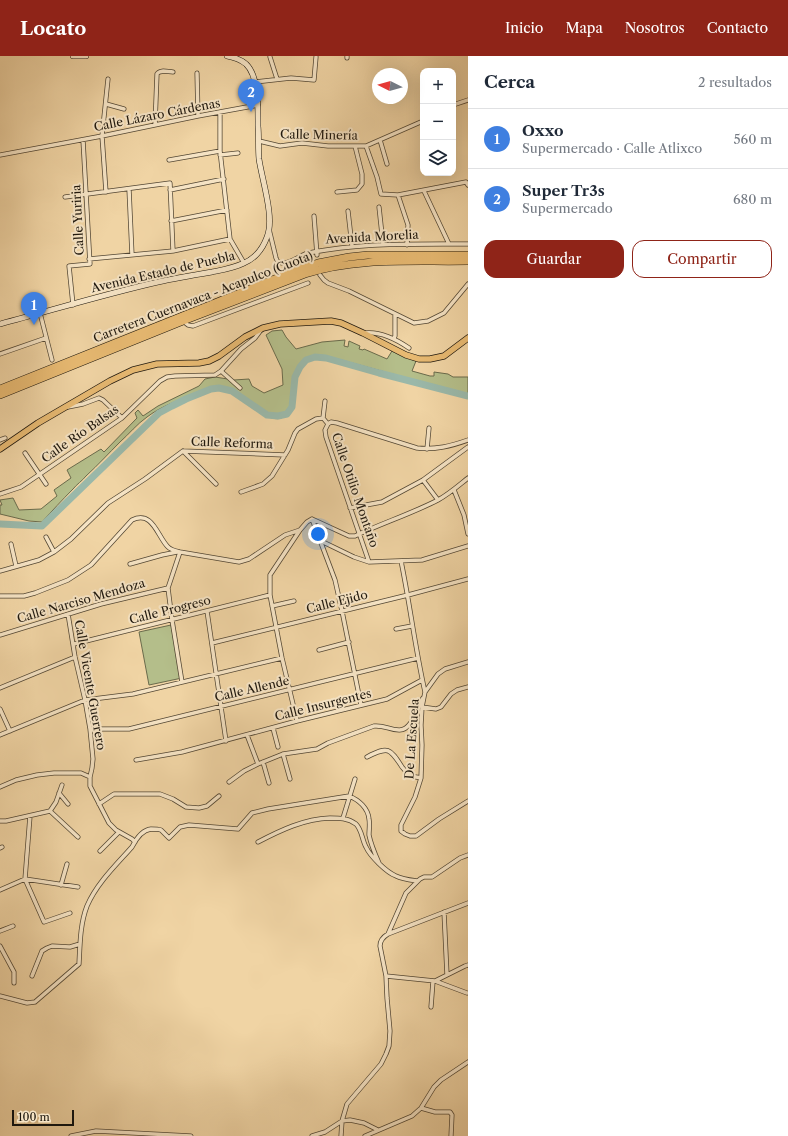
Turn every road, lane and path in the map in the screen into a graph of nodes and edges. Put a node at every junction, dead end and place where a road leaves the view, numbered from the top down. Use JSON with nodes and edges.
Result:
{"nodes":[{"id":1,"x":73,"y":56,"type":"edge"},
{"id":2,"x":86,"y":56,"type":"edge"},
{"id":3,"x":226,"y":56,"type":"edge"},
{"id":4,"x":270,"y":57,"type":"edge"},
{"id":5,"x":316,"y":57,"type":"dead end"},
{"id":6,"x":173,"y":72,"type":"dead end"},
{"id":7,"x":197,"y":72,"type":"dead end"},
{"id":8,"x":108,"y":79,"type":"dead end"},
{"id":9,"x":277,"y":79,"type":"junction"},
{"id":10,"x":255,"y":82,"type":"junction"},
{"id":11,"x":468,"y":100,"type":"edge"},
{"id":12,"x":106,"y":104,"type":"junction"},
{"id":13,"x":456,"y":104,"type":"edge"},
{"id":14,"x":258,"y":105,"type":"junction"},
{"id":15,"x":124,"y":109,"type":"dead end"},
{"id":16,"x":220,"y":112,"type":"junction"},
{"id":17,"x":198,"y":116,"type":"junction"},
{"id":18,"x":420,"y":123,"type":"edge"},
{"id":19,"x":155,"y":125,"type":"junction"},
{"id":20,"x":102,"y":136,"type":"junction"},
{"id":21,"x":83,"y":140,"type":"junction"},
{"id":22,"x":380,"y":140,"type":"junction"},
{"id":23,"x":259,"y":141,"type":"junction"},
{"id":24,"x":355,"y":146,"type":"junction"},
{"id":25,"x":366,"y":146,"type":"junction"},
{"id":26,"x":220,"y":153,"type":"junction"},
{"id":27,"x":238,"y":153,"type":"dead end"},
{"id":28,"x":0,"y":154,"type":"edge"},
{"id":29,"x":169,"y":160,"type":"dead end"},
{"id":30,"x":387,"y":164,"type":"dead end"},
{"id":31,"x":224,"y":180,"type":"junction"},
{"id":32,"x":467,"y":184,"type":"edge"},
{"id":33,"x":129,"y":189,"type":"junction"},
{"id":34,"x":170,"y":190,"type":"junction"},
{"id":35,"x":424,"y":191,"type":"junction"},
{"id":36,"x":106,"y":192,"type":"junction"},
{"id":37,"x":337,"y":192,"type":"dead end"},
{"id":38,"x":87,"y":194,"type":"junction"},
{"id":39,"x":398,"y":195,"type":"junction"},
{"id":40,"x":65,"y":197,"type":"dead end"},
{"id":41,"x":379,"y":207,"type":"dead end"},
{"id":42,"x":227,"y":210,"type":"junction"},
{"id":43,"x":348,"y":211,"type":"dead end"},
{"id":44,"x":314,"y":216,"type":"dead end"},
{"id":45,"x":171,"y":221,"type":"junction"},
{"id":46,"x":269,"y":229,"type":"junction"},
{"id":47,"x":230,"y":239,"type":"junction"},
{"id":48,"x":383,"y":244,"type":"junction"},
{"id":49,"x":449,"y":244,"type":"junction"},
{"id":50,"x":468,"y":244,"type":"edge"},
{"id":51,"x":407,"y":245,"type":"junction"},
{"id":52,"x":352,"y":246,"type":"junction"},
{"id":53,"x":172,"y":251,"type":"junction"},
{"id":54,"x":317,"y":253,"type":"junction"},
{"id":55,"x":468,"y":254,"type":"edge"},
{"id":56,"x":132,"y":255,"type":"junction"},
{"id":57,"x":90,"y":259,"type":"junction"},
{"id":58,"x":468,"y":261,"type":"edge"},
{"id":59,"x":244,"y":263,"type":"junction"},
{"id":60,"x":320,"y":275,"type":"dead end"},
{"id":61,"x":308,"y":283,"type":"dead end"},
{"id":62,"x":468,"y":284,"type":"edge"},
{"id":63,"x":73,"y":304,"type":"junction"},
{"id":64,"x":40,"y":314,"type":"junction"},
{"id":65,"x":395,"y":314,"type":"junction"},
{"id":66,"x":183,"y":321,"type":"junction"},
{"id":67,"x":0,"y":324,"type":"edge"},
{"id":68,"x":264,"y":328,"type":"junction"},
{"id":69,"x":363,"y":333,"type":"junction"},
{"id":70,"x":46,"y":338,"type":"junction"},
{"id":71,"x":394,"y":338,"type":"junction"},
{"id":72,"x":468,"y":338,"type":"edge"},
{"id":73,"x":409,"y":348,"type":"dead end"},
{"id":74,"x":0,"y":354,"type":"edge"},
{"id":75,"x":52,"y":360,"type":"dead end"},
{"id":76,"x":221,"y":371,"type":"junction"},
{"id":77,"x":240,"y":388,"type":"dead end"},
{"id":78,"x":0,"y":389,"type":"edge"},
{"id":79,"x":0,"y":395,"type":"edge"},
{"id":80,"x":325,"y":401,"type":"dead end"},
{"id":81,"x":63,"y":408,"type":"junction"},
{"id":82,"x":122,"y":418,"type":"junction"},
{"id":83,"x":324,"y":418,"type":"junction"},
{"id":84,"x":328,"y":424,"type":"junction"},
{"id":85,"x":429,"y":428,"type":"dead end"},
{"id":86,"x":5,"y":438,"type":"dead end"},
{"id":87,"x":0,"y":440,"type":"edge"},
{"id":88,"x":468,"y":440,"type":"edge"},
{"id":89,"x":468,"y":447,"type":"edge"},
{"id":90,"x":0,"y":449,"type":"edge"},
{"id":91,"x":428,"y":449,"type":"junction"},
{"id":92,"x":183,"y":451,"type":"junction"},
{"id":93,"x":25,"y":453,"type":"dead end"},
{"id":94,"x":285,"y":455,"type":"junction"},
{"id":95,"x":40,"y":474,"type":"junction"},
{"id":96,"x":468,"y":478,"type":"edge"},
{"id":97,"x":423,"y":480,"type":"junction"},
{"id":98,"x":46,"y":484,"type":"dead end"},
{"id":99,"x":216,"y":484,"type":"dead end"},
{"id":100,"x":454,"y":490,"type":"junction"},
{"id":101,"x":241,"y":492,"type":"dead end"},
{"id":102,"x":0,"y":494,"type":"edge"},
{"id":103,"x":438,"y":500,"type":"junction"},
{"id":104,"x":350,"y":508,"type":"junction"},
{"id":105,"x":312,"y":519,"type":"junction"},
{"id":106,"x":300,"y":530,"type":"junction"},
{"id":107,"x":360,"y":534,"type":"junction"},
{"id":108,"x":468,"y":534,"type":"edge"},
{"id":109,"x":46,"y":537,"type":"dead end"},
{"id":110,"x":320,"y":541,"type":"junction"},
{"id":111,"x":11,"y":544,"type":"dead end"},
{"id":112,"x":468,"y":546,"type":"edge"},
{"id":113,"x":54,"y":552,"type":"junction"},
{"id":114,"x":179,"y":552,"type":"junction"},
{"id":115,"x":400,"y":561,"type":"junction"},
{"id":116,"x":369,"y":562,"type":"junction"},
{"id":117,"x":130,"y":564,"type":"dead end"},
{"id":118,"x":16,"y":566,"type":"junction"},
{"id":119,"x":0,"y":571,"type":"edge"},
{"id":120,"x":468,"y":578,"type":"edge"},
{"id":121,"x":168,"y":588,"type":"junction"},
{"id":122,"x":270,"y":595,"type":"junction"},
{"id":123,"x":408,"y":595,"type":"junction"},
{"id":124,"x":0,"y":596,"type":"edge"},
{"id":125,"x":294,"y":601,"type":"dead end"},
{"id":126,"x":272,"y":606,"type":"junction"},
{"id":127,"x":207,"y":611,"type":"junction"},
{"id":128,"x":342,"y":611,"type":"junction"},
{"id":129,"x":68,"y":614,"type":"junction"},
{"id":130,"x":172,"y":620,"type":"junction"},
{"id":131,"x":412,"y":626,"type":"junction"},
{"id":132,"x":277,"y":627,"type":"junction"},
{"id":133,"x":396,"y":629,"type":"dead end"},
{"id":134,"x":0,"y":635,"type":"edge"},
{"id":135,"x":349,"y":642,"type":"junction"},
{"id":136,"x":212,"y":643,"type":"junction"},
{"id":137,"x":74,"y":644,"type":"junction"},
{"id":138,"x":319,"y":650,"type":"dead end"},
{"id":139,"x":75,"y":657,"type":"junction"},
{"id":140,"x":282,"y":658,"type":"junction"},
{"id":141,"x":418,"y":658,"type":"junction"},
{"id":142,"x":468,"y":662,"type":"edge"},
{"id":143,"x":216,"y":674,"type":"junction"},
{"id":144,"x":355,"y":674,"type":"junction"},
{"id":145,"x":422,"y":680,"type":"junction"},
{"id":146,"x":182,"y":682,"type":"junction"},
{"id":147,"x":468,"y":687,"type":"edge"},
{"id":148,"x":0,"y":688,"type":"edge"},
{"id":149,"x":289,"y":690,"type":"junction"},
{"id":150,"x":425,"y":692,"type":"junction"},
{"id":151,"x":424,"y":697,"type":"junction"},
{"id":152,"x":85,"y":700,"type":"junction"},
{"id":153,"x":361,"y":705,"type":"junction"},
{"id":154,"x":221,"y":706,"type":"junction"},
{"id":155,"x":422,"y":707,"type":"junction"},
{"id":156,"x":0,"y":709,"type":"edge"},
{"id":157,"x":297,"y":721,"type":"junction"},
{"id":158,"x":273,"y":728,"type":"junction"},
{"id":159,"x":90,"y":729,"type":"junction"},
{"id":160,"x":10,"y":731,"type":"junction"},
{"id":161,"x":0,"y":735,"type":"edge"},
{"id":162,"x":247,"y":735,"type":"junction"},
{"id":163,"x":226,"y":741,"type":"junction"},
{"id":164,"x":278,"y":747,"type":"dead end"},
{"id":165,"x":283,"y":754,"type":"junction"},
{"id":166,"x":367,"y":757,"type":"dead end"},
{"id":167,"x":136,"y":760,"type":"dead end"},
{"id":168,"x":263,"y":762,"type":"junction"},
{"id":169,"x":258,"y":764,"type":"junction"},
{"id":170,"x":90,"y":777,"type":"junction"},
{"id":171,"x":421,"y":778,"type":"junction"},
{"id":172,"x":290,"y":779,"type":"dead end"},
{"id":173,"x":355,"y":779,"type":"dead end"},
{"id":174,"x":229,"y":782,"type":"dead end"},
{"id":175,"x":269,"y":783,"type":"dead end"},
{"id":176,"x":62,"y":785,"type":"dead end"},
{"id":177,"x":0,"y":787,"type":"edge"},
{"id":178,"x":59,"y":793,"type":"junction"},
{"id":179,"x":219,"y":796,"type":"dead end"},
{"id":180,"x":350,"y":796,"type":"junction"},
{"id":181,"x":468,"y":801,"type":"edge"},
{"id":182,"x":68,"y":804,"type":"dead end"},
{"id":183,"x":100,"y":804,"type":"junction"},
{"id":184,"x":50,"y":811,"type":"junction"},
{"id":185,"x":30,"y":816,"type":"junction"},
{"id":186,"x":343,"y":818,"type":"junction"},
{"id":187,"x":0,"y":821,"type":"edge"},
{"id":188,"x":119,"y":832,"type":"junction"},
{"id":189,"x":78,"y":837,"type":"dead end"},
{"id":190,"x":135,"y":842,"type":"junction"},
{"id":191,"x":258,"y":842,"type":"dead end"},
{"id":192,"x":100,"y":851,"type":"dead end"},
{"id":193,"x":468,"y":855,"type":"edge"},
{"id":194,"x":379,"y":863,"type":"junction"},
{"id":195,"x":67,"y":864,"type":"dead end"},
{"id":196,"x":25,"y":879,"type":"junction"},
{"id":197,"x":417,"y":881,"type":"junction"},
{"id":198,"x":61,"y":885,"type":"junction"},
{"id":199,"x":78,"y":888,"type":"dead end"},
{"id":200,"x":0,"y":890,"type":"edge"},
{"id":201,"x":468,"y":903,"type":"edge"},
{"id":202,"x":444,"y":912,"type":"junction"},
{"id":203,"x":70,"y":914,"type":"dead end"},
{"id":204,"x":13,"y":926,"type":"dead end"},
{"id":205,"x":0,"y":931,"type":"edge"},
{"id":206,"x":388,"y":934,"type":"junction"},
{"id":207,"x":80,"y":944,"type":"junction"},
{"id":208,"x":0,"y":946,"type":"edge"},
{"id":209,"x":468,"y":965,"type":"edge"},
{"id":210,"x":447,"y":975,"type":"junction"},
{"id":211,"x":32,"y":976,"type":"dead end"},
{"id":212,"x":386,"y":976,"type":"junction"},
{"id":213,"x":434,"y":981,"type":"junction"},
{"id":214,"x":14,"y":983,"type":"dead end"},
{"id":215,"x":467,"y":993,"type":"dead end"},
{"id":216,"x":0,"y":996,"type":"edge"},
{"id":217,"x":431,"y":1007,"type":"dead end"},
{"id":218,"x":468,"y":1062,"type":"edge"},
{"id":219,"x":421,"y":1108,"type":"junction"},
{"id":220,"x":342,"y":1121,"type":"junction"},
{"id":221,"x":378,"y":1130,"type":"junction"},
{"id":222,"x":71,"y":1136,"type":"edge"},
{"id":223,"x":191,"y":1136,"type":"edge"},
{"id":224,"x":312,"y":1136,"type":"edge"},
{"id":225,"x":341,"y":1136,"type":"edge"},
{"id":226,"x":366,"y":1136,"type":"edge"},
{"id":227,"x":451,"y":1136,"type":"edge"}],
"edges":[{"from":1,"to":2,"type":"street"},
{"from":3,"to":10,"type":"street","name":"Avenida Estado de Puebla"},
{"from":4,"to":9,"type":"street"},
{"from":5,"to":9,"type":"street"},
{"from":6,"to":19,"type":"street"},
{"from":7,"to":17,"type":"street"},
{"from":8,"to":12,"type":"street"},
{"from":9,"to":10,"type":"street"},
{"from":10,"to":14,"type":"street","name":"Avenida Estado de Puebla"},
{"from":11,"to":13,"type":"street"},
{"from":12,"to":15,"type":"street"},
{"from":12,"to":20,"type":"street"},
{"from":14,"to":16,"type":"street","name":"Calle Lázaro Cárdenas"},
{"from":14,"to":23,"type":"street","name":"Avenida Estado de Puebla"},
{"from":16,"to":17,"type":"street","name":"Calle Lázaro Cárdenas"},
{"from":16,"to":26,"type":"street"},
{"from":17,"to":19,"type":"street","name":"Calle Lázaro Cárdenas"},
{"from":18,"to":22,"type":"street","name":"Calle Minería"},
{"from":19,"to":20,"type":"street","name":"Calle Lázaro Cárdenas"},
{"from":20,"to":21,"type":"street","name":"Calle Lázaro Cárdenas"},
{"from":20,"to":36,"type":"street"},
{"from":21,"to":28,"type":"street","name":"Calle Lázaro Cárdenas"},
{"from":21,"to":38,"type":"street","name":"Calle Yuriria"},
{"from":22,"to":25,"type":"street","name":"Calle Minería"},
{"from":22,"to":30,"type":"street"},
{"from":23,"to":24,"type":"street","name":"Calle Minería"},
{"from":23,"to":46,"type":"street","name":"Avenida Estado de Puebla"},
{"from":24,"to":25,"type":"street","name":"Calle Minería"},
{"from":24,"to":37,"type":"street"},
{"from":25,"to":39,"type":"street"},
{"from":26,"to":27,"type":"street"},
{"from":26,"to":29,"type":"street"},
{"from":26,"to":31,"type":"street"},
{"from":31,"to":34,"type":"street"},
{"from":31,"to":42,"type":"street"},
{"from":32,"to":35,"type":"street"},
{"from":33,"to":34,"type":"street"},
{"from":33,"to":36,"type":"street"},
{"from":33,"to":56,"type":"street"},
{"from":34,"to":45,"type":"street"},
{"from":35,"to":39,"type":"street"},
{"from":35,"to":49,"type":"street"},
{"from":36,"to":38,"type":"street"},
{"from":38,"to":40,"type":"street"},
{"from":38,"to":57,"type":"street","name":"Calle Yuriria"},
{"from":39,"to":51,"type":"street"},
{"from":41,"to":48,"type":"street"},
{"from":42,"to":45,"type":"street"},
{"from":42,"to":47,"type":"street"},
{"from":43,"to":52,"type":"street"},
{"from":44,"to":54,"type":"street"},
{"from":45,"to":53,"type":"street"},
{"from":46,"to":54,"type":"street","name":"Avenida Morelia"},
{"from":46,"to":59,"type":"street","name":"Avenida Estado de Puebla"},
{"from":47,"to":53,"type":"street"},
{"from":47,"to":59,"type":"street"},
{"from":48,"to":51,"type":"street","name":"Avenida Morelia"},
{"from":48,"to":52,"type":"street","name":"Avenida Morelia"},
{"from":49,"to":50,"type":"street","name":"Avenida Morelia"},
{"from":49,"to":51,"type":"street","name":"Avenida Morelia"},
{"from":52,"to":54,"type":"street","name":"Avenida Morelia"},
{"from":53,"to":56,"type":"street"},
{"from":55,"to":78,"type":"highway","name":"Carretera Cuernavaca - Acapulco (Cuota)"},
{"from":56,"to":57,"type":"street"},
{"from":57,"to":63,"type":"street","name":"Calle Yuriria"},
{"from":58,"to":66,"type":"highway","name":"Carretera Cuernavaca - Acapulco (Cuota)"},
{"from":59,"to":63,"type":"street","name":"Avenida Estado de Puebla"},
{"from":60,"to":65,"type":"street"},
{"from":61,"to":66,"type":"street"},
{"from":62,"to":65,"type":"street"},
{"from":63,"to":64,"type":"street","name":"Avenida Estado de Puebla"},
{"from":64,"to":67,"type":"street","name":"Avenida Estado de Puebla"},
{"from":64,"to":70,"type":"street"},
{"from":65,"to":71,"type":"street"},
{"from":66,"to":79,"type":"highway","name":"Carretera Cuernavaca - Acapulco (Cuota)"},
{"from":68,"to":69,"type":"main road"},
{"from":68,"to":76,"type":"street"},
{"from":68,"to":81,"type":"main road"},
{"from":69,"to":71,"type":"street"},
{"from":69,"to":72,"type":"main road"},
{"from":70,"to":74,"type":"street"},
{"from":70,"to":75,"type":"street"},
{"from":71,"to":73,"type":"street"},
{"from":76,"to":77,"type":"street"},
{"from":76,"to":82,"type":"street","name":"Calle Río Balsas"},
{"from":80,"to":83,"type":"street"},
{"from":81,"to":82,"type":"street"},
{"from":81,"to":90,"type":"main road"},
{"from":82,"to":95,"type":"street","name":"Calle Río Balsas"},
{"from":83,"to":84,"type":"street"},
{"from":83,"to":94,"type":"street","name":"Calle Reforma"},
{"from":84,"to":91,"type":"street"},
{"from":84,"to":104,"type":"street","name":"Calle Otilio Montaño"},
{"from":85,"to":91,"type":"street"},
{"from":86,"to":87,"type":"street"},
{"from":88,"to":91,"type":"street"},
{"from":89,"to":97,"type":"street"},
{"from":92,"to":94,"type":"street","name":"Calle Reforma"},
{"from":92,"to":99,"type":"street"},
{"from":92,"to":113,"type":"street","name":"Calle Reforma"},
{"from":93,"to":95,"type":"street"},
{"from":94,"to":101,"type":"street"},
{"from":95,"to":98,"type":"street"},
{"from":95,"to":102,"type":"street","name":"Calle Río Balsas"},
{"from":96,"to":100,"type":"street"},
{"from":97,"to":103,"type":"street"},
{"from":97,"to":104,"type":"street"},
{"from":100,"to":103,"type":"street"},
{"from":100,"to":108,"type":"street"},
{"from":103,"to":107,"type":"street"},
{"from":104,"to":107,"type":"street","name":"Calle Otilio Montaño"},
{"from":105,"to":106,"type":"street"},
{"from":105,"to":107,"type":"street"},
{"from":105,"to":110,"type":"street"},
{"from":106,"to":114,"type":"street"},
{"from":106,"to":122,"type":"street"},
{"from":107,"to":116,"type":"street","name":"Calle Otilio Montaño"},
{"from":109,"to":113,"type":"street"},
{"from":110,"to":116,"type":"street"},
{"from":110,"to":128,"type":"street"},
{"from":111,"to":118,"type":"street"},
{"from":112,"to":115,"type":"street"},
{"from":113,"to":118,"type":"street","name":"Calle Reforma"},
{"from":114,"to":117,"type":"street"},
{"from":114,"to":121,"type":"street"},
{"from":114,"to":124,"type":"street"},
{"from":115,"to":116,"type":"street"},
{"from":115,"to":123,"type":"street"},
{"from":118,"to":119,"type":"street","name":"Calle Reforma"},
{"from":120,"to":123,"type":"street","name":"Calle Ejido"},
{"from":121,"to":129,"type":"street","name":"Calle Narciso Mendoza"},
{"from":121,"to":130,"type":"street"},
{"from":122,"to":126,"type":"street"},
{"from":122,"to":127,"type":"street","name":"Calle Progreso"},
{"from":123,"to":128,"type":"street","name":"Calle Ejido"},
{"from":123,"to":131,"type":"street"},
{"from":125,"to":126,"type":"street"},
{"from":126,"to":132,"type":"street"},
{"from":127,"to":130,"type":"street","name":"Calle Progreso"},
{"from":127,"to":136,"type":"street"},
{"from":128,"to":132,"type":"street","name":"Calle Ejido"},
{"from":128,"to":135,"type":"street"},
{"from":129,"to":134,"type":"street","name":"Calle Narciso Mendoza"},
{"from":129,"to":137,"type":"street","name":"Calle Vicente Guerrero"},
{"from":130,"to":137,"type":"street","name":"Calle Progreso"},
{"from":130,"to":146,"type":"street"},
{"from":131,"to":133,"type":"street"},
{"from":131,"to":141,"type":"street"},
{"from":132,"to":136,"type":"street","name":"Calle Ejido"},
{"from":132,"to":140,"type":"street"},
{"from":135,"to":138,"type":"street"},
{"from":135,"to":144,"type":"street"},
{"from":136,"to":143,"type":"street"},
{"from":137,"to":139,"type":"street","name":"Calle Vicente Guerrero"},
{"from":139,"to":148,"type":"street"},
{"from":139,"to":152,"type":"street","name":"Calle Vicente Guerrero"},
{"from":140,"to":143,"type":"street"},
{"from":140,"to":149,"type":"street"},
{"from":141,"to":144,"type":"street","name":"Calle Allende"},
{"from":141,"to":145,"type":"street"},
{"from":142,"to":150,"type":"street"},
{"from":143,"to":146,"type":"street"},
{"from":143,"to":154,"type":"street"},
{"from":144,"to":149,"type":"street","name":"Calle Allende"},
{"from":144,"to":153,"type":"street"},
{"from":145,"to":150,"type":"street"},
{"from":145,"to":153,"type":"street","name":"Calle Insurgentes"},
{"from":146,"to":152,"type":"street"},
{"from":147,"to":155,"type":"street"},
{"from":149,"to":154,"type":"street","name":"Calle Allende"},
{"from":149,"to":157,"type":"street"},
{"from":150,"to":151,"type":"street","name":"De La Escuela"},
{"from":151,"to":155,"type":"street","name":"De La Escuela"},
{"from":151,"to":165,"type":"street"},
{"from":152,"to":159,"type":"street","name":"Calle Vicente Guerrero"},
{"from":152,"to":160,"type":"street"},
{"from":153,"to":157,"type":"street","name":"Calle Insurgentes"},
{"from":154,"to":159,"type":"street","name":"Calle Allende"},
{"from":154,"to":163,"type":"street"},
{"from":155,"to":171,"type":"street","name":"De La Escuela"},
{"from":156,"to":160,"type":"street"},
{"from":157,"to":158,"type":"street","name":"Calle Insurgentes"},
{"from":158,"to":162,"type":"street","name":"Calle Insurgentes"},
{"from":158,"to":164,"type":"street"},
{"from":159,"to":170,"type":"street","name":"Calle Vicente Guerrero"},
{"from":160,"to":161,"type":"street"},
{"from":162,"to":163,"type":"street","name":"Calle Insurgentes"},
{"from":162,"to":169,"type":"street"},
{"from":163,"to":167,"type":"street","name":"Calle Insurgentes"},
{"from":165,"to":168,"type":"street"},
{"from":165,"to":172,"type":"street"},
{"from":166,"to":171,"type":"street"},
{"from":168,"to":169,"type":"street"},
{"from":168,"to":175,"type":"street"},
{"from":169,"to":174,"type":"street"},
{"from":170,"to":177,"type":"street"},
{"from":170,"to":183,"type":"street","name":"Calle Vicente Guerrero"},
{"from":171,"to":181,"type":"street","name":"De La Escuela"},
{"from":173,"to":180,"type":"street"},
{"from":176,"to":178,"type":"street"},
{"from":178,"to":182,"type":"street"},
{"from":178,"to":184,"type":"street"},
{"from":179,"to":183,"type":"street"},
{"from":180,"to":186,"type":"street"},
{"from":180,"to":190,"type":"street"},
{"from":180,"to":194,"type":"street"},
{"from":183,"to":188,"type":"street","name":"Calle Vicente Guerrero"},
{"from":184,"to":185,"type":"street"},
{"from":184,"to":189,"type":"street"},
{"from":185,"to":187,"type":"street"},
{"from":185,"to":196,"type":"street"},
{"from":186,"to":191,"type":"street"},
{"from":186,"to":194,"type":"street"},
{"from":188,"to":190,"type":"street","name":"Calle Vicente Guerrero"},
{"from":188,"to":192,"type":"street"},
{"from":190,"to":207,"type":"street"},
{"from":193,"to":197,"type":"street"},
{"from":194,"to":197,"type":"street"},
{"from":195,"to":198,"type":"street"},
{"from":196,"to":198,"type":"street"},
{"from":196,"to":200,"type":"street"},
{"from":196,"to":203,"type":"street"},
{"from":197,"to":206,"type":"street"},
{"from":198,"to":199,"type":"street"},
{"from":201,"to":202,"type":"street"},
{"from":202,"to":206,"type":"street"},
{"from":202,"to":210,"type":"street"},
{"from":204,"to":205,"type":"street"},
{"from":206,"to":212,"type":"street"},
{"from":207,"to":211,"type":"street"},
{"from":207,"to":216,"type":"street"},
{"from":208,"to":214,"type":"street"},
{"from":209,"to":210,"type":"street"},
{"from":210,"to":213,"type":"street"},
{"from":212,"to":213,"type":"street"},
{"from":212,"to":220,"type":"street"},
{"from":213,"to":215,"type":"street"},
{"from":213,"to":217,"type":"street"},
{"from":218,"to":219,"type":"street"},
{"from":219,"to":221,"type":"street"},
{"from":219,"to":227,"type":"street"},
{"from":220,"to":221,"type":"street"},
{"from":220,"to":224,"type":"street"},
{"from":220,"to":225,"type":"street"},
{"from":221,"to":226,"type":"street"},
{"from":222,"to":223,"type":"street"}]}
